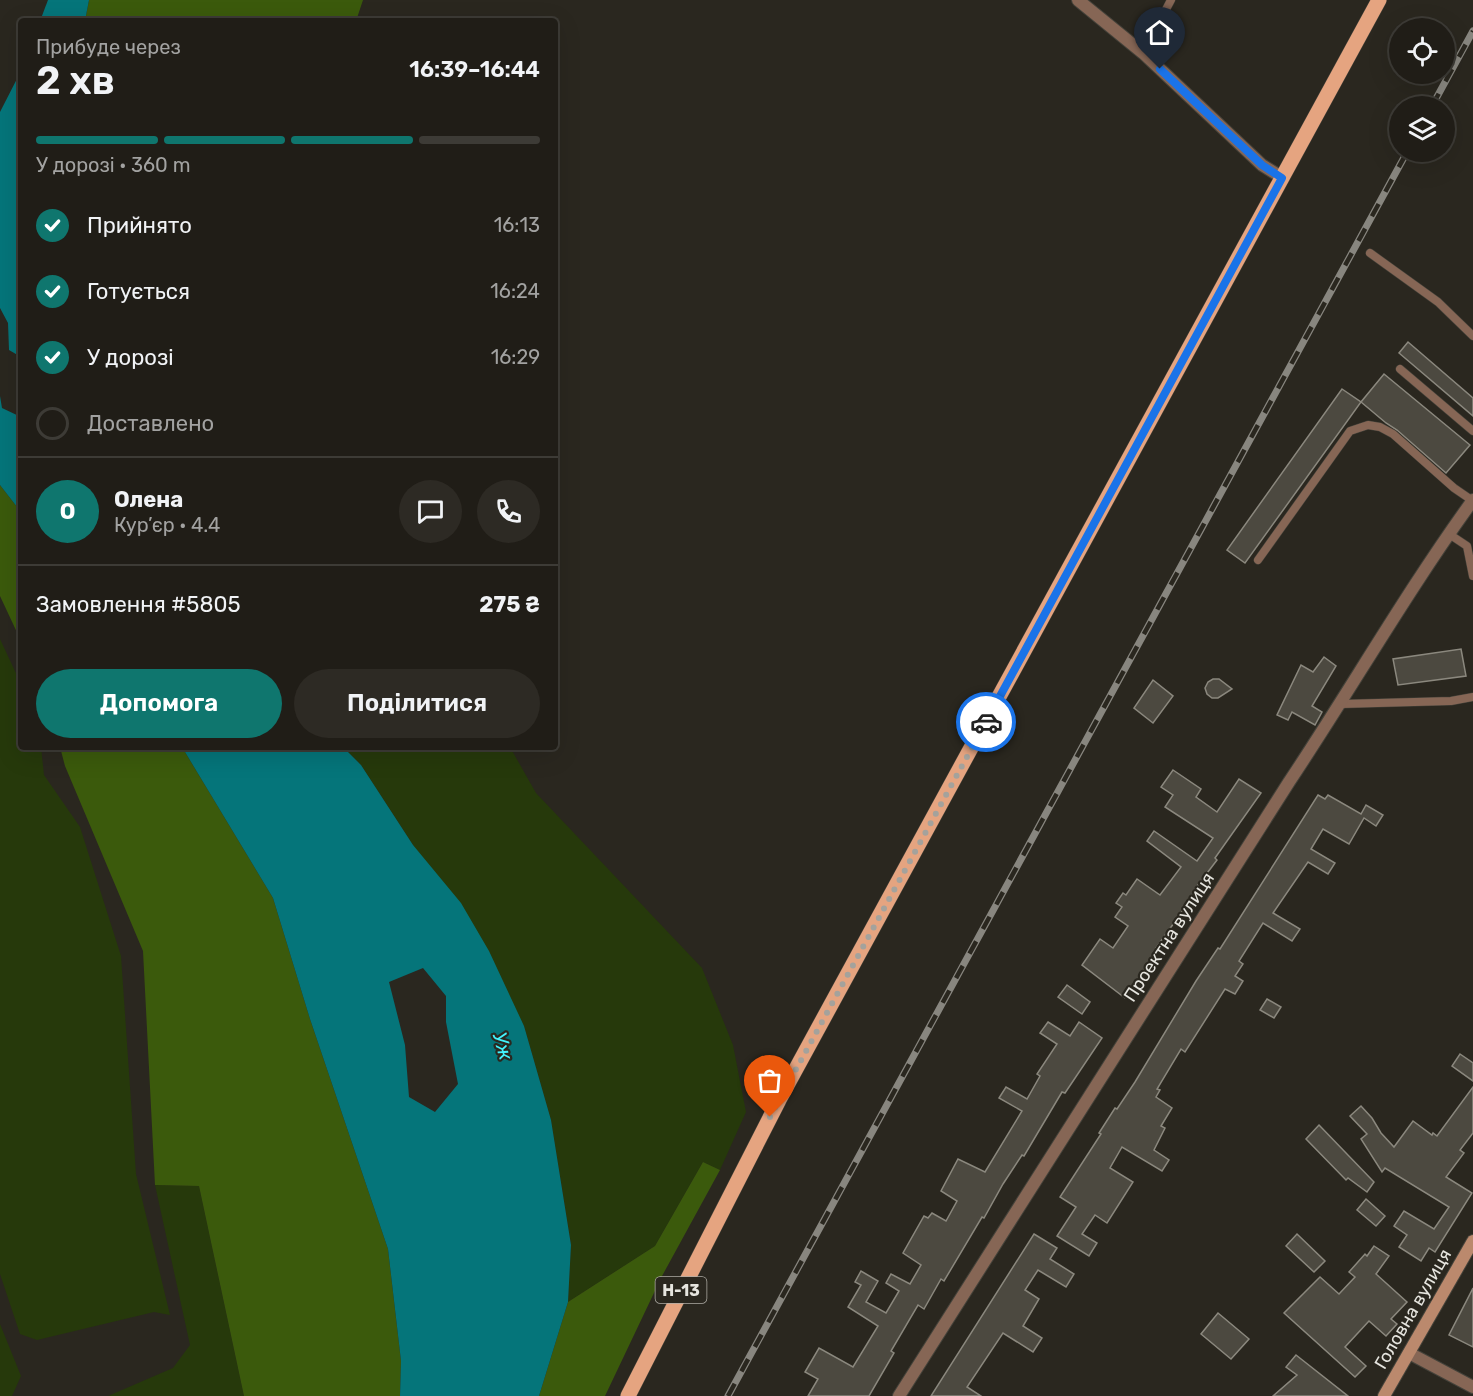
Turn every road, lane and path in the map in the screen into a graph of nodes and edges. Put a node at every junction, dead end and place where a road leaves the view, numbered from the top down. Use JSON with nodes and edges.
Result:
{"nodes":[{"id":1,"x":1078,"y":0,"type":"edge"},
{"id":2,"x":1171,"y":0,"type":"edge"},
{"id":3,"x":1379,"y":0,"type":"edge"},
{"id":4,"x":1143,"y":53,"type":"junction"},
{"id":5,"x":1282,"y":178,"type":"junction"},
{"id":6,"x":1370,"y":253,"type":"dead end"},
{"id":7,"x":1473,"y":336,"type":"edge"},
{"id":8,"x":1400,"y":369,"type":"dead end"},
{"id":9,"x":1473,"y":431,"type":"edge"},
{"id":10,"x":1473,"y":501,"type":"edge"},
{"id":11,"x":1449,"y":534,"type":"junction"},
{"id":12,"x":1258,"y":560,"type":"dead end"},
{"id":13,"x":1473,"y":576,"type":"edge"},
{"id":14,"x":1473,"y":697,"type":"edge"},
{"id":15,"x":1341,"y":704,"type":"junction"},
{"id":16,"x":1473,"y":1240,"type":"edge"},
{"id":17,"x":1409,"y":1353,"type":"junction"},
{"id":18,"x":1473,"y":1388,"type":"edge"},
{"id":19,"x":628,"y":1396,"type":"edge"},
{"id":20,"x":899,"y":1396,"type":"edge"},
{"id":21,"x":1384,"y":1396,"type":"edge"}],
"edges":[{"from":1,"to":4,"type":"street"},
{"from":2,"to":4,"type":"lane"},
{"from":3,"to":5,"type":"main road","number":"Н-13"},
{"from":4,"to":5,"type":"street"},
{"from":5,"to":19,"type":"main road","number":"Н-13"},
{"from":6,"to":7,"type":"lane"},
{"from":8,"to":9,"type":"lane"},
{"from":10,"to":11,"type":"street","name":"Проектна вулиця"},
{"from":10,"to":12,"type":"lane"},
{"from":11,"to":13,"type":"lane"},
{"from":11,"to":15,"type":"street","name":"Проектна вулиця"},
{"from":14,"to":15,"type":"lane"},
{"from":15,"to":20,"type":"street","name":"Проектна вулиця"},
{"from":16,"to":17,"type":"main road","name":"Головна вулиця"},
{"from":17,"to":18,"type":"street"},
{"from":17,"to":21,"type":"main road","name":"Головна вулиця"}]}
